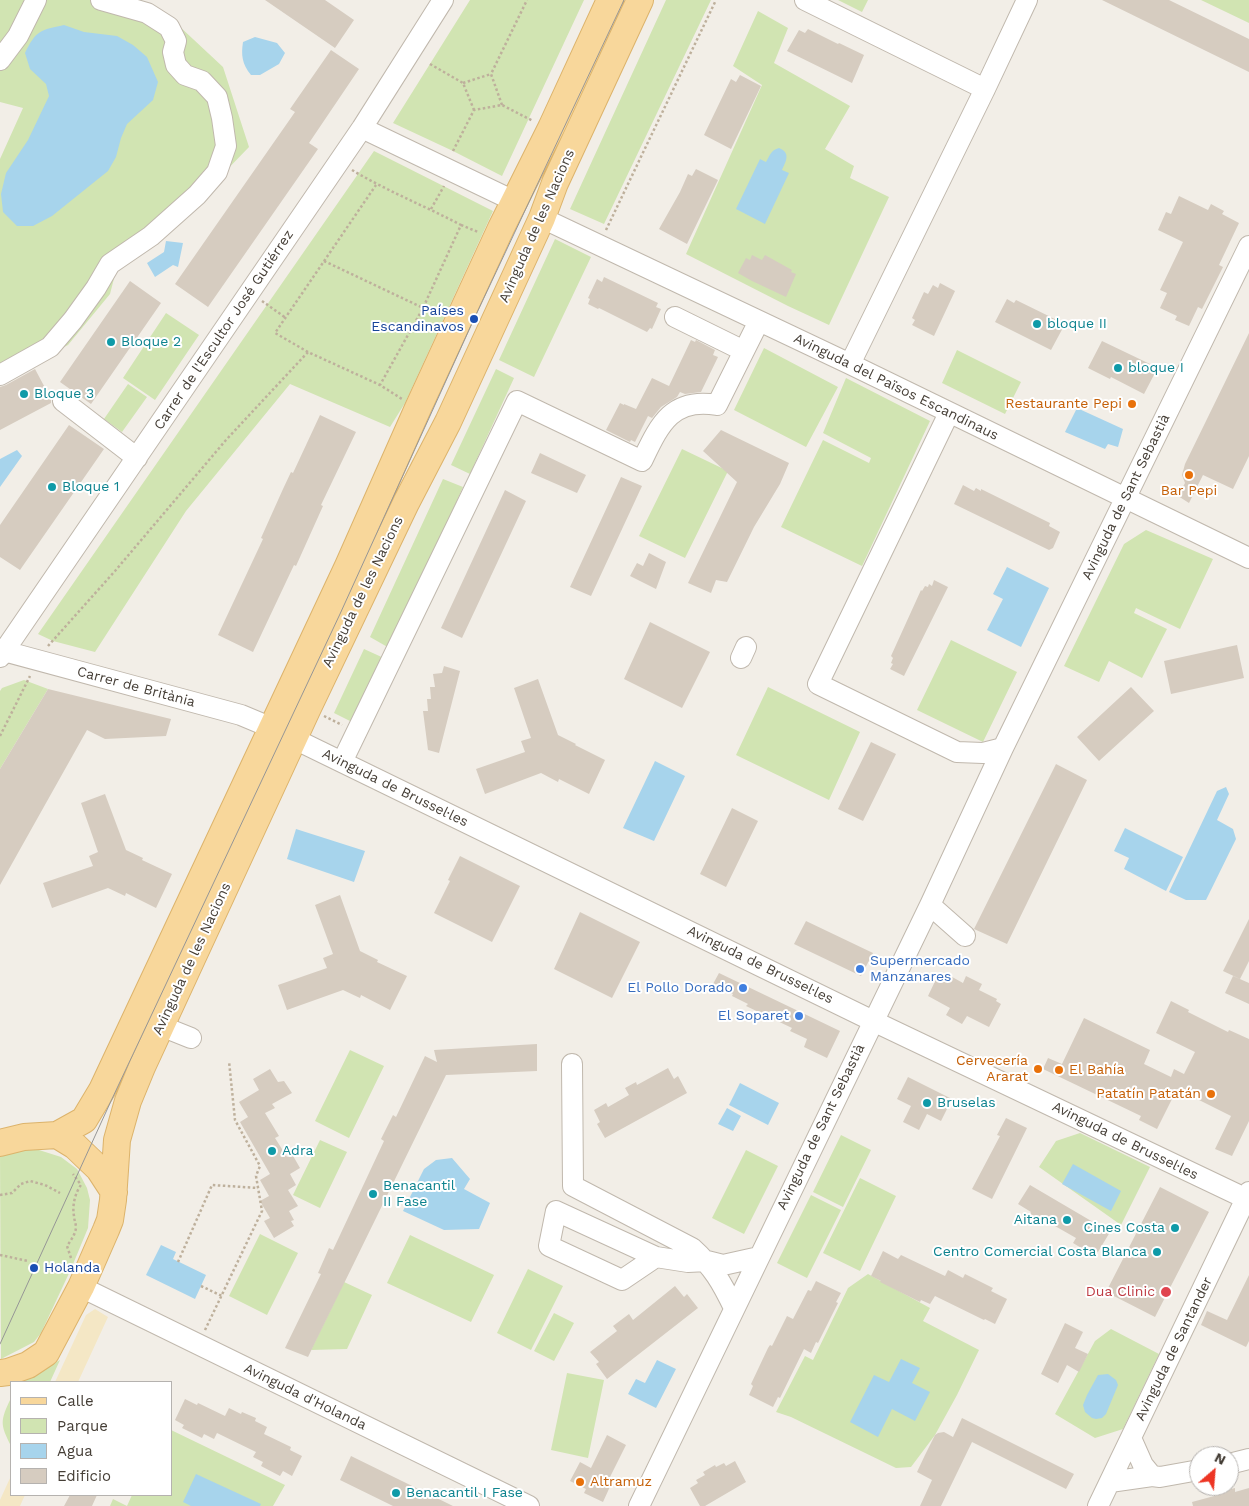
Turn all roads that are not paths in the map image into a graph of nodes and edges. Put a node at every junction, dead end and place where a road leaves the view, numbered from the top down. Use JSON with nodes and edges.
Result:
{"nodes":[{"id":1,"x":36,"y":0,"type":"edge"},
{"id":2,"x":100,"y":0,"type":"edge"},
{"id":3,"x":443,"y":0,"type":"edge"},
{"id":4,"x":610,"y":0,"type":"edge"},
{"id":5,"x":640,"y":0,"type":"edge"},
{"id":6,"x":805,"y":0,"type":"edge"},
{"id":7,"x":1027,"y":0,"type":"edge"},
{"id":8,"x":0,"y":60,"type":"edge"},
{"id":9,"x":985,"y":89,"type":"junction"},
{"id":10,"x":362,"y":128,"type":"junction"},
{"id":11,"x":514,"y":201,"type":"junction"},
{"id":12,"x":542,"y":218,"type":"junction"},
{"id":13,"x":1249,"y":246,"type":"edge"},
{"id":14,"x":675,"y":317,"type":"dead end"},
{"id":15,"x":759,"y":321,"type":"junction"},
{"id":16,"x":744,"y":351,"type":"junction"},
{"id":17,"x":850,"y":364,"type":"junction"},
{"id":18,"x":0,"y":375,"type":"edge"},
{"id":19,"x":63,"y":401,"type":"dead end"},
{"id":20,"x":949,"y":413,"type":"junction"},
{"id":21,"x":137,"y":458,"type":"junction"},
{"id":22,"x":1126,"y":499,"type":"junction"},
{"id":23,"x":1249,"y":558,"type":"edge"},
{"id":24,"x":1,"y":653,"type":"edge"},
{"id":25,"x":283,"y":733,"type":"junction"},
{"id":26,"x":1003,"y":748,"type":"junction"},
{"id":27,"x":342,"y":762,"type":"junction"},
{"id":28,"x":930,"y":905,"type":"junction"},
{"id":29,"x":964,"y":936,"type":"dead end"},
{"id":30,"x":873,"y":1021,"type":"junction"},
{"id":31,"x":161,"y":1026,"type":"junction"},
{"id":32,"x":191,"y":1038,"type":"dead end"},
{"id":33,"x":572,"y":1064,"type":"dead end"},
{"id":34,"x":57,"y":1135,"type":"junction"},
{"id":35,"x":0,"y":1143,"type":"edge"},
{"id":36,"x":114,"y":1192,"type":"junction"},
{"id":37,"x":1248,"y":1197,"type":"edge"},
{"id":38,"x":656,"y":1257,"type":"junction"},
{"id":39,"x":759,"y":1257,"type":"junction"},
{"id":40,"x":707,"y":1262,"type":"junction"},
{"id":41,"x":85,"y":1278,"type":"junction"},
{"id":42,"x":734,"y":1308,"type":"junction"},
{"id":43,"x":3,"y":1378,"type":"edge"},
{"id":44,"x":1131,"y":1438,"type":"junction"},
{"id":45,"x":1189,"y":1472,"type":"edge"},
{"id":46,"x":1152,"y":1476,"type":"junction"},
{"id":47,"x":1110,"y":1482,"type":"junction"},
{"id":48,"x":529,"y":1506,"type":"edge"},
{"id":49,"x":639,"y":1506,"type":"edge"},
{"id":50,"x":1098,"y":1506,"type":"edge"}],
"edges":[{"from":1,"to":8,"type":"street"},
{"from":2,"to":18,"type":"street"},
{"from":3,"to":10,"type":"street","name":"Carrer de l'Escultor José Gutiérrez"},
{"from":4,"to":11,"type":"main road","name":"Avinguda de les Nacions"},
{"from":5,"to":12,"type":"main road","name":"Avinguda de les Nacions"},
{"from":6,"to":9,"type":"street"},
{"from":7,"to":9,"type":"street"},
{"from":9,"to":17,"type":"street"},
{"from":10,"to":11,"type":"street"},
{"from":10,"to":21,"type":"street","name":"Carrer de l'Escultor José Gutiérrez"},
{"from":11,"to":25,"type":"main road","name":"Avinguda de les Nacions"},
{"from":12,"to":15,"type":"street","name":"Avinguda del Països Escandinaus"},
{"from":12,"to":25,"type":"main road","name":"Avinguda de les Nacions"},
{"from":13,"to":22,"type":"street","name":"Avinguda de Sant Sebastià"},
{"from":14,"to":16,"type":"street"},
{"from":15,"to":16,"type":"street"},
{"from":15,"to":17,"type":"street","name":"Avinguda del Països Escandinaus"},
{"from":16,"to":27,"type":"street"},
{"from":17,"to":20,"type":"street","name":"Avinguda del Països Escandinaus"},
{"from":19,"to":21,"type":"street"},
{"from":20,"to":22,"type":"street","name":"Avinguda del Països Escandinaus"},
{"from":20,"to":26,"type":"street"},
{"from":21,"to":24,"type":"street","name":"Carrer de l'Escultor José Gutiérrez"},
{"from":22,"to":23,"type":"street","name":"Avinguda del Països Escandinaus"},
{"from":22,"to":26,"type":"street","name":"Avinguda de Sant Sebastià"},
{"from":24,"to":25,"type":"street","name":"Carrer de Britània"},
{"from":25,"to":27,"type":"street","name":"Avinguda de Brussel·les"},
{"from":25,"to":31,"type":"main road","name":"Avinguda de les Nacions"},
{"from":25,"to":34,"type":"main road","name":"Avinguda de les Nacions"},
{"from":26,"to":28,"type":"street","name":"Avinguda de Sant Sebastià"},
{"from":27,"to":30,"type":"street","name":"Avinguda de Brussel·les"},
{"from":28,"to":29,"type":"street"},
{"from":28,"to":30,"type":"street","name":"Avinguda de Sant Sebastià"},
{"from":30,"to":37,"type":"street","name":"Avinguda de Brussel·les"},
{"from":30,"to":39,"type":"street","name":"Avinguda de Sant Sebastià"},
{"from":31,"to":32,"type":"street"},
{"from":31,"to":36,"type":"main road","name":"Avinguda de les Nacions"},
{"from":33,"to":40,"type":"street"},
{"from":34,"to":35,"type":"main road"},
{"from":34,"to":36,"type":"main road"},
{"from":36,"to":41,"type":"main road","name":"Avinguda de les Nacions"},
{"from":37,"to":44,"type":"street","name":"Avinguda de Santander"},
{"from":38,"to":38,"type":"street"},
{"from":38,"to":40,"type":"street"},
{"from":39,"to":40,"type":"street"},
{"from":39,"to":42,"type":"street","name":"Avinguda de Sant Sebastià"},
{"from":40,"to":42,"type":"street"},
{"from":41,"to":43,"type":"main road","name":"Avinguda de les Nacions"},
{"from":41,"to":48,"type":"street","name":"Avinguda d'Holanda"},
{"from":42,"to":49,"type":"street","name":"Avinguda de Sant Sebastià"},
{"from":44,"to":46,"type":"street"},
{"from":44,"to":47,"type":"street","name":"Avinguda de Santander"},
{"from":45,"to":46,"type":"street"},
{"from":46,"to":47,"type":"street"},
{"from":47,"to":50,"type":"street","name":"Avinguda de Santander"}]}
